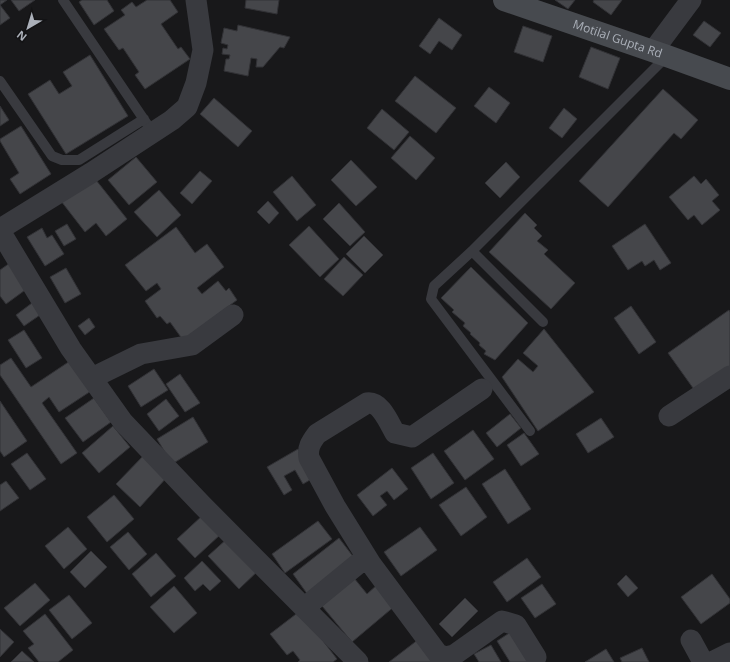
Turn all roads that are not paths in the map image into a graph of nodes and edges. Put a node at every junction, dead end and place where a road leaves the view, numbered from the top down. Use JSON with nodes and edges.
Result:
{"nodes":[{"id":1,"x":63,"y":0,"type":"edge"},
{"id":2,"x":196,"y":0,"type":"edge"},
{"id":3,"x":504,"y":0,"type":"edge"},
{"id":4,"x":691,"y":0,"type":"edge"},
{"id":5,"x":660,"y":54,"type":"junction"},
{"id":6,"x":730,"y":79,"type":"edge"},
{"id":7,"x":0,"y":81,"type":"edge"},
{"id":8,"x":148,"y":126,"type":"junction"},
{"id":9,"x":0,"y":230,"type":"edge"},
{"id":10,"x":472,"y":251,"type":"junction"},
{"id":11,"x":234,"y":315,"type":"dead end"},
{"id":12,"x":543,"y":322,"type":"dead end"},
{"id":13,"x":730,"y":376,"type":"edge"},
{"id":14,"x":92,"y":378,"type":"junction"},
{"id":15,"x":482,"y":389,"type":"dead end"},
{"id":16,"x":669,"y":416,"type":"dead end"},
{"id":17,"x":530,"y":431,"type":"dead end"},
{"id":18,"x":371,"y":564,"type":"junction"},
{"id":19,"x":304,"y":608,"type":"junction"},
{"id":20,"x":690,"y":640,"type":"dead end"},
{"id":21,"x":730,"y":653,"type":"edge"},
{"id":22,"x":536,"y":657,"type":"dead end"},
{"id":23,"x":358,"y":662,"type":"edge"},
{"id":24,"x":703,"y":662,"type":"edge"},
{"id":25,"x":712,"y":662,"type":"edge"}],
"edges":[{"from":1,"to":8,"type":"lane"},
{"from":2,"to":8,"type":"street"},
{"from":3,"to":5,"type":"street","name":"Motilal Gupta Rd"},
{"from":4,"to":5,"type":"street"},
{"from":5,"to":6,"type":"street","name":"Motilal Gupta Rd"},
{"from":5,"to":10,"type":"lane"},
{"from":7,"to":8,"type":"lane"},
{"from":8,"to":9,"type":"street"},
{"from":9,"to":14,"type":"street"},
{"from":10,"to":12,"type":"lane"},
{"from":10,"to":17,"type":"lane"},
{"from":11,"to":14,"type":"street"},
{"from":13,"to":16,"type":"street"},
{"from":14,"to":19,"type":"street"},
{"from":15,"to":18,"type":"street"},
{"from":18,"to":19,"type":"street"},
{"from":18,"to":22,"type":"street"},
{"from":19,"to":23,"type":"street"},
{"from":20,"to":24,"type":"street"},
{"from":21,"to":25,"type":"street"}]}
